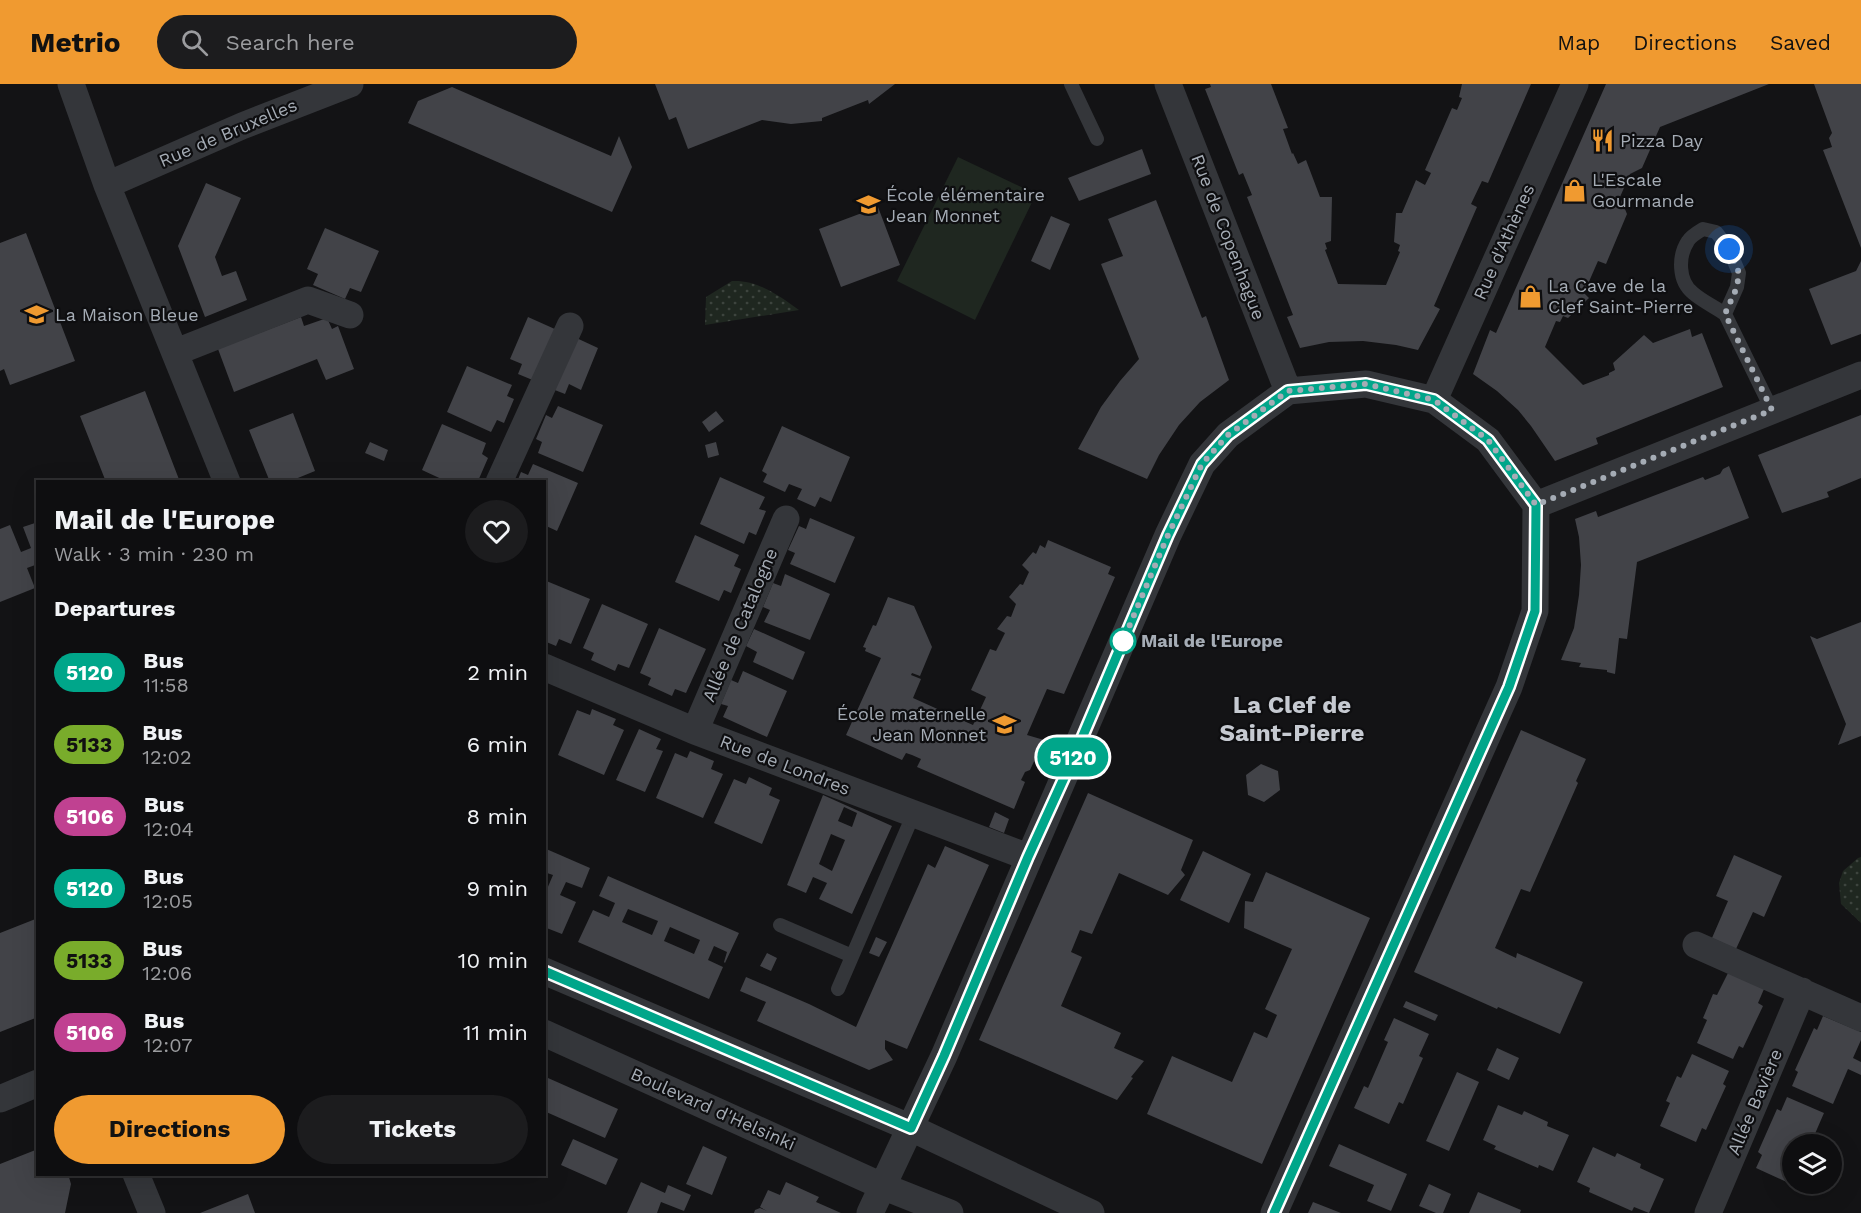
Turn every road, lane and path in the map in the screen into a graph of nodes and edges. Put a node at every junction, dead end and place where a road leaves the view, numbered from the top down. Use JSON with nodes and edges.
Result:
{"nodes":[{"id":1,"x":71,"y":84,"type":"edge"},
{"id":2,"x":350,"y":84,"type":"edge"},
{"id":3,"x":1071,"y":84,"type":"edge"},
{"id":4,"x":1168,"y":84,"type":"edge"},
{"id":5,"x":1575,"y":84,"type":"edge"},
{"id":6,"x":1097,"y":139,"type":"dead end"},
{"id":7,"x":107,"y":185,"type":"junction"},
{"id":8,"x":1725,"y":314,"type":"junction"},
{"id":9,"x":350,"y":315,"type":"dead end"},
{"id":10,"x":570,"y":326,"type":"dead end"},
{"id":11,"x":176,"y":352,"type":"junction"},
{"id":12,"x":1861,"y":375,"type":"edge"},
{"id":13,"x":1288,"y":391,"type":"junction"},
{"id":14,"x":1434,"y":400,"type":"junction"},
{"id":15,"x":1772,"y":410,"type":"junction"},
{"id":16,"x":226,"y":480,"type":"edge"},
{"id":17,"x":500,"y":480,"type":"edge"},
{"id":18,"x":1536,"y":505,"type":"junction"},
{"id":19,"x":786,"y":519,"type":"dead end"},
{"id":20,"x":546,"y":669,"type":"edge"},
{"id":21,"x":695,"y":730,"type":"junction"},
{"id":22,"x":914,"y":813,"type":"junction"},
{"id":23,"x":1028,"y":857,"type":"junction"},
{"id":24,"x":780,"y":925,"type":"dead end"},
{"id":25,"x":1696,"y":945,"type":"dead end"},
{"id":26,"x":852,"y":956,"type":"junction"},
{"id":27,"x":546,"y":972,"type":"edge"},
{"id":28,"x":838,"y":989,"type":"dead end"},
{"id":29,"x":1802,"y":991,"type":"junction"},
{"id":30,"x":1861,"y":1018,"type":"edge"},
{"id":31,"x":546,"y":1034,"type":"edge"},
{"id":32,"x":36,"y":1084,"type":"edge"},
{"id":33,"x":0,"y":1099,"type":"edge"},
{"id":34,"x":911,"y":1128,"type":"junction"},
{"id":35,"x":137,"y":1176,"type":"edge"},
{"id":36,"x":882,"y":1186,"type":"junction"},
{"id":37,"x":152,"y":1213,"type":"edge"},
{"id":38,"x":870,"y":1213,"type":"edge"},
{"id":39,"x":950,"y":1213,"type":"edge"},
{"id":40,"x":1091,"y":1213,"type":"edge"},
{"id":41,"x":1274,"y":1213,"type":"edge"},
{"id":42,"x":1708,"y":1213,"type":"edge"}],
"edges":[{"from":1,"to":7,"type":"street"},
{"from":2,"to":7,"type":"street","name":"Rue de Bruxelles"},
{"from":3,"to":6,"type":"lane"},
{"from":4,"to":13,"type":"street","name":"Rue de Copenhague"},
{"from":5,"to":14,"type":"street","name":"Rue d'Athènes"},
{"from":7,"to":11,"type":"street"},
{"from":8,"to":8,"type":"lane"},
{"from":8,"to":15,"type":"lane"},
{"from":9,"to":11,"type":"street"},
{"from":10,"to":17,"type":"street"},
{"from":11,"to":16,"type":"street"},
{"from":12,"to":15,"type":"street"},
{"from":13,"to":14,"type":"street"},
{"from":13,"to":23,"type":"street"},
{"from":14,"to":18,"type":"street"},
{"from":15,"to":18,"type":"street"},
{"from":18,"to":41,"type":"street"},
{"from":19,"to":21,"type":"street","name":"Allée de Catalogne"},
{"from":20,"to":21,"type":"street","name":"Rue de Londres"},
{"from":21,"to":22,"type":"street","name":"Rue de Londres"},
{"from":22,"to":23,"type":"street","name":"Rue de Londres"},
{"from":22,"to":26,"type":"lane"},
{"from":23,"to":34,"type":"street"},
{"from":24,"to":26,"type":"lane"},
{"from":25,"to":29,"type":"street"},
{"from":26,"to":28,"type":"lane"},
{"from":27,"to":34,"type":"street"},
{"from":29,"to":30,"type":"street"},
{"from":29,"to":42,"type":"street","name":"Allée Bavière"},
{"from":31,"to":36,"type":"street","name":"Boulevard d'Helsinki"},
{"from":32,"to":33,"type":"street"},
{"from":34,"to":36,"type":"street"},
{"from":34,"to":40,"type":"street"},
{"from":35,"to":37,"type":"street"},
{"from":36,"to":38,"type":"street"},
{"from":36,"to":39,"type":"street","name":"Boulevard d'Helsinki"}]}
